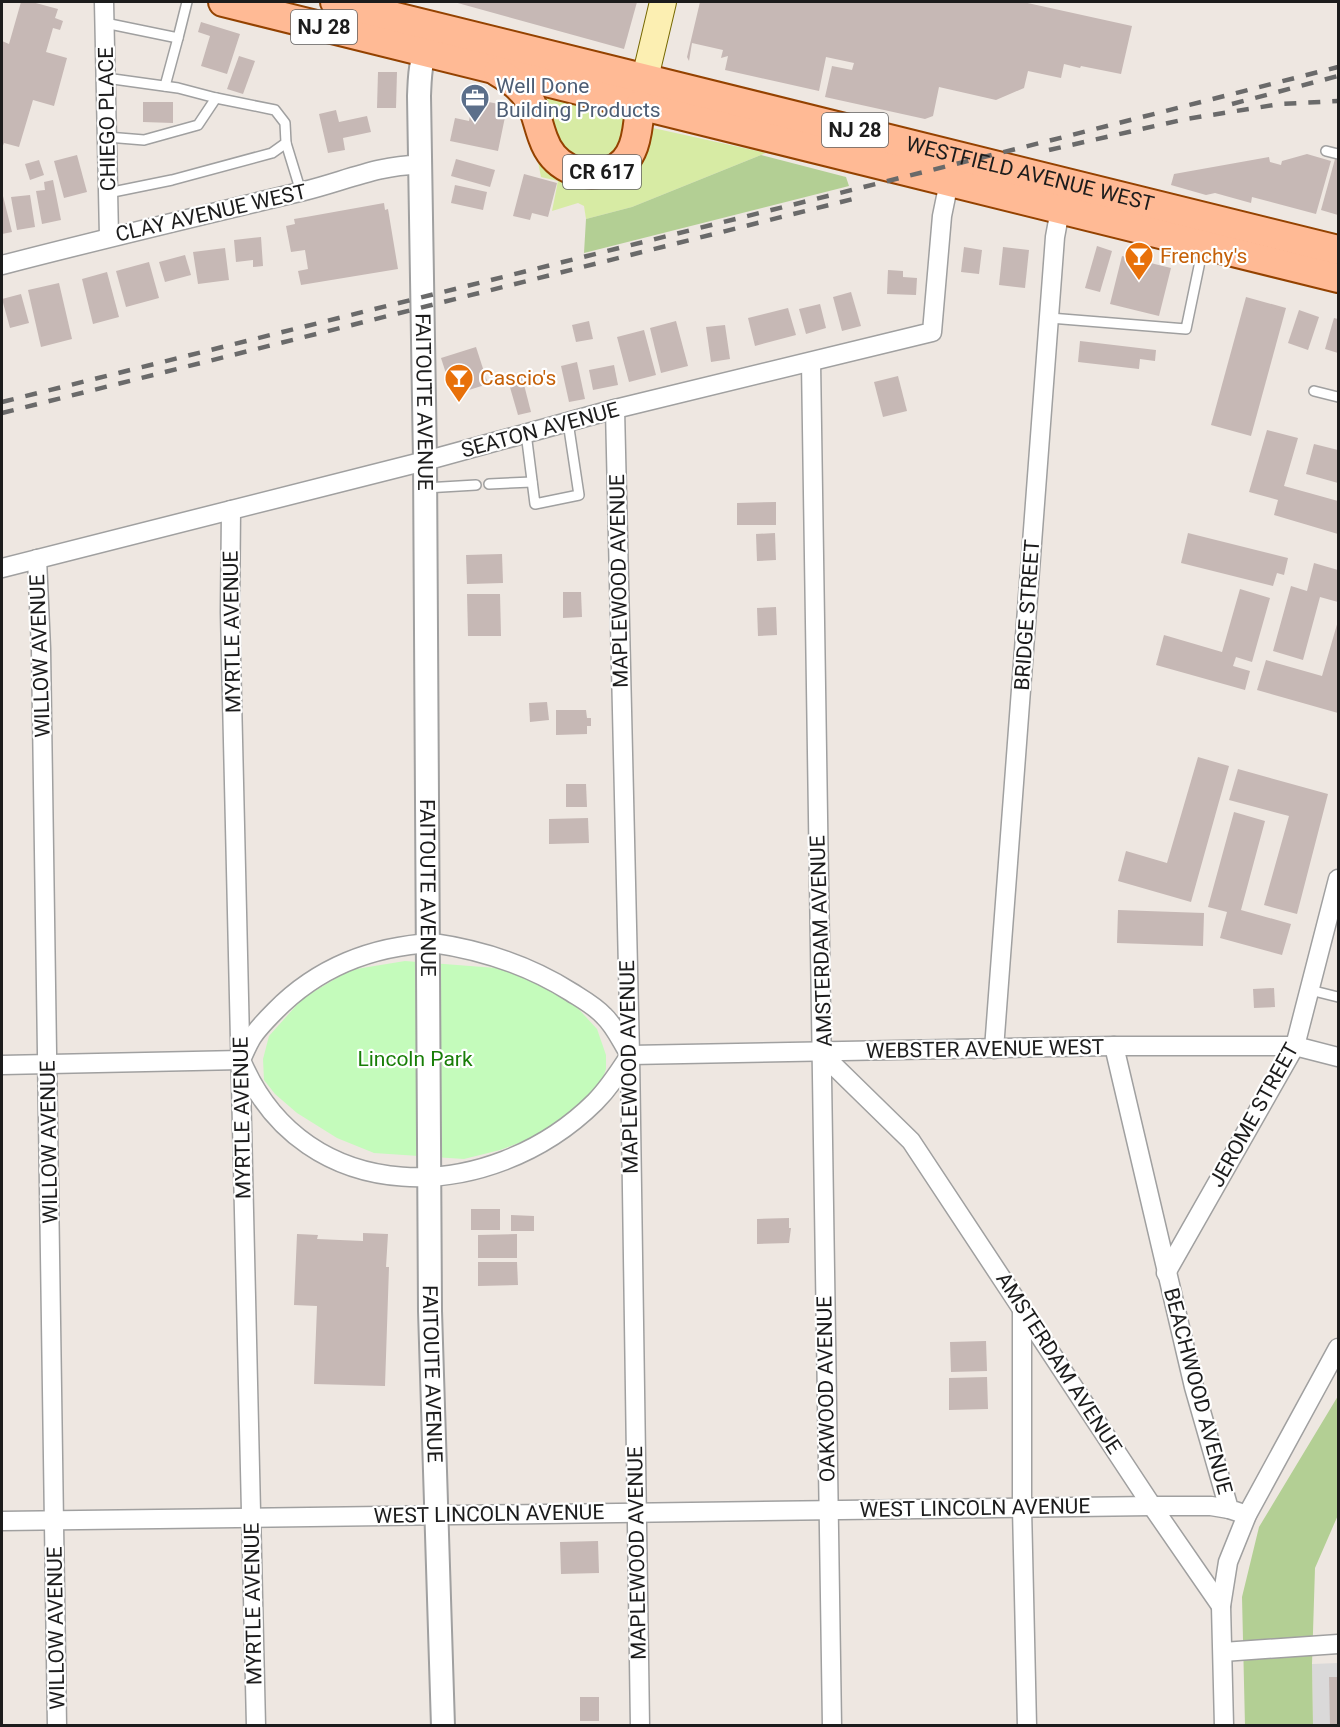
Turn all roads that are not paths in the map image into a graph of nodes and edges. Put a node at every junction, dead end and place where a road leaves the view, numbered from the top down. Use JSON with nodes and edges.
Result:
{"nodes":[{"id":1,"x":104,"y":2,"type":"edge"},
{"id":2,"x":187,"y":2,"type":"edge"},
{"id":3,"x":222,"y":2,"type":"edge"},
{"id":4,"x":335,"y":2,"type":"edge"},
{"id":5,"x":663,"y":2,"type":"edge"},
{"id":6,"x":105,"y":23,"type":"junction"},
{"id":7,"x":454,"y":31,"type":"junction"},
{"id":8,"x":178,"y":38,"type":"junction"},
{"id":9,"x":425,"y":52,"type":"junction"},
{"id":10,"x":491,"y":68,"type":"junction"},
{"id":11,"x":106,"y":78,"type":"junction"},
{"id":12,"x":165,"y":86,"type":"junction"},
{"id":13,"x":642,"y":91,"type":"junction"},
{"id":14,"x":216,"y":98,"type":"junction"},
{"id":15,"x":107,"y":136,"type":"junction"},
{"id":16,"x":285,"y":143,"type":"junction"},
{"id":17,"x":1326,"y":151,"type":"dead end"},
{"id":18,"x":1338,"y":154,"type":"edge"},
{"id":19,"x":420,"y":165,"type":"junction"},
{"id":20,"x":949,"y":182,"type":"junction"},
{"id":21,"x":1066,"y":182,"type":"junction"},
{"id":22,"x":108,"y":192,"type":"junction"},
{"id":23,"x":302,"y":192,"type":"junction"},
{"id":24,"x":1060,"y":210,"type":"junction"},
{"id":25,"x":110,"y":237,"type":"junction"},
{"id":26,"x":1204,"y":245,"type":"junction"},
{"id":27,"x":1338,"y":250,"type":"edge"},
{"id":28,"x":2,"y":265,"type":"edge"},
{"id":29,"x":1338,"y":278,"type":"edge"},
{"id":30,"x":1050,"y":318,"type":"junction"},
{"id":31,"x":811,"y":362,"type":"junction"},
{"id":32,"x":1314,"y":391,"type":"dead end"},
{"id":33,"x":1338,"y":397,"type":"edge"},
{"id":34,"x":615,"y":409,"type":"junction"},
{"id":35,"x":568,"y":422,"type":"junction"},
{"id":36,"x":526,"y":433,"type":"junction"},
{"id":37,"x":425,"y":461,"type":"junction"},
{"id":38,"x":532,"y":482,"type":"junction"},
{"id":39,"x":489,"y":484,"type":"dead end"},
{"id":40,"x":476,"y":485,"type":"dead end"},
{"id":41,"x":425,"y":488,"type":"junction"},
{"id":42,"x":231,"y":510,"type":"junction"},
{"id":43,"x":37,"y":559,"type":"junction"},
{"id":44,"x":2,"y":567,"type":"edge"},
{"id":45,"x":1338,"y":879,"type":"edge"},
{"id":46,"x":427,"y":943,"type":"junction"},
{"id":47,"x":1310,"y":990,"type":"junction"},
{"id":48,"x":1338,"y":997,"type":"edge"},
{"id":49,"x":1114,"y":1046,"type":"junction"},
{"id":50,"x":1295,"y":1046,"type":"junction"},
{"id":51,"x":994,"y":1049,"type":"junction"},
{"id":52,"x":821,"y":1053,"type":"junction"},
{"id":53,"x":630,"y":1055,"type":"junction"},
{"id":54,"x":1338,"y":1057,"type":"edge"},
{"id":55,"x":241,"y":1060,"type":"junction"},
{"id":56,"x":47,"y":1064,"type":"junction"},
{"id":57,"x":2,"y":1065,"type":"edge"},
{"id":58,"x":429,"y":1176,"type":"junction"},
{"id":59,"x":1166,"y":1273,"type":"junction"},
{"id":60,"x":1022,"y":1308,"type":"junction"},
{"id":61,"x":1338,"y":1348,"type":"edge"},
{"id":62,"x":1152,"y":1506,"type":"junction"},
{"id":63,"x":1022,"y":1508,"type":"junction"},
{"id":64,"x":828,"y":1510,"type":"junction"},
{"id":65,"x":636,"y":1512,"type":"junction"},
{"id":66,"x":1238,"y":1512,"type":"junction"},
{"id":67,"x":437,"y":1515,"type":"junction"},
{"id":68,"x":251,"y":1517,"type":"junction"},
{"id":69,"x":54,"y":1520,"type":"junction"},
{"id":70,"x":2,"y":1521,"type":"edge"},
{"id":71,"x":1221,"y":1606,"type":"junction"},
{"id":72,"x":1338,"y":1644,"type":"edge"},
{"id":73,"x":1223,"y":1652,"type":"junction"},
{"id":74,"x":57,"y":1725,"type":"edge"},
{"id":75,"x":256,"y":1725,"type":"edge"},
{"id":76,"x":443,"y":1725,"type":"edge"},
{"id":77,"x":640,"y":1725,"type":"edge"},
{"id":78,"x":832,"y":1725,"type":"edge"},
{"id":79,"x":1027,"y":1725,"type":"edge"},
{"id":80,"x":1224,"y":1725,"type":"edge"}],
"edges":[{"from":1,"to":6,"type":"street","name":"CHIEGO PLACE"},
{"from":2,"to":8,"type":"lane"},
{"from":3,"to":9,"type":"main road","name":"WESTFIELD AVENUE WEST","number":"NJ 28"},
{"from":4,"to":7,"type":"main road","name":"WESTFIELD AVENUE WEST","number":"NJ 28"},
{"from":5,"to":13,"type":"main road","number":"CR 617"},
{"from":6,"to":8,"type":"lane"},
{"from":6,"to":11,"type":"street","name":"CHIEGO PLACE"},
{"from":7,"to":9,"type":"street"},
{"from":7,"to":13,"type":"main road","name":"WESTFIELD AVENUE WEST","number":"NJ 28"},
{"from":8,"to":12,"type":"lane"},
{"from":9,"to":10,"type":"main road","name":"WESTFIELD AVENUE WEST","number":"NJ 28"},
{"from":9,"to":19,"type":"street","name":"FAITOUTE AVENUE"},
{"from":10,"to":13,"type":"main road","name":"WESTFIELD AVENUE WEST","number":"NJ 28"},
{"from":10,"to":13,"type":"main road","number":"CR 617"},
{"from":11,"to":12,"type":"lane"},
{"from":11,"to":15,"type":"street","name":"CHIEGO PLACE"},
{"from":12,"to":14,"type":"lane"},
{"from":13,"to":20,"type":"main road","name":"WESTFIELD AVENUE WEST","number":"NJ 28"},
{"from":13,"to":21,"type":"main road","name":"WESTFIELD AVENUE WEST","number":"NJ 28"},
{"from":14,"to":15,"type":"lane"},
{"from":14,"to":16,"type":"lane"},
{"from":15,"to":22,"type":"street","name":"CHIEGO PLACE"},
{"from":16,"to":22,"type":"lane"},
{"from":16,"to":23,"type":"lane"},
{"from":17,"to":18,"type":"lane"},
{"from":19,"to":23,"type":"street","name":"CLAY AVENUE WEST"},
{"from":19,"to":37,"type":"street","name":"FAITOUTE AVENUE"},
{"from":20,"to":24,"type":"main road","name":"WESTFIELD AVENUE WEST","number":"NJ 28"},
{"from":20,"to":31,"type":"street","name":"SEATON AVENUE"},
{"from":21,"to":24,"type":"street","name":"BRIDGE STREET"},
{"from":21,"to":27,"type":"main road","name":"WESTFIELD AVENUE WEST","number":"NJ 28"},
{"from":22,"to":25,"type":"street","name":"CHIEGO PLACE"},
{"from":23,"to":25,"type":"street","name":"CLAY AVENUE WEST"},
{"from":24,"to":26,"type":"main road","name":"WESTFIELD AVENUE WEST","number":"NJ 28"},
{"from":24,"to":30,"type":"street","name":"BRIDGE STREET"},
{"from":25,"to":28,"type":"street","name":"CLAY AVENUE WEST"},
{"from":26,"to":29,"type":"main road","name":"WESTFIELD AVENUE WEST","number":"NJ 28"},
{"from":26,"to":30,"type":"lane"},
{"from":30,"to":51,"type":"street","name":"BRIDGE STREET"},
{"from":31,"to":34,"type":"street","name":"SEATON AVENUE"},
{"from":31,"to":52,"type":"street","name":"AMSTERDAM AVENUE"},
{"from":32,"to":33,"type":"lane"},
{"from":34,"to":35,"type":"street","name":"SEATON AVENUE"},
{"from":34,"to":53,"type":"street","name":"MAPLEWOOD AVENUE"},
{"from":35,"to":36,"type":"street","name":"SEATON AVENUE"},
{"from":35,"to":38,"type":"lane"},
{"from":36,"to":37,"type":"street","name":"SEATON AVENUE"},
{"from":36,"to":38,"type":"lane"},
{"from":37,"to":41,"type":"street","name":"FAITOUTE AVENUE"},
{"from":37,"to":42,"type":"street","name":"SEATON AVENUE"},
{"from":38,"to":39,"type":"lane"},
{"from":40,"to":41,"type":"lane"},
{"from":41,"to":46,"type":"street","name":"FAITOUTE AVENUE"},
{"from":42,"to":43,"type":"street","name":"SEATON AVENUE"},
{"from":42,"to":55,"type":"street","name":"MYRTLE AVENUE"},
{"from":43,"to":44,"type":"street","name":"SEATON AVENUE"},
{"from":43,"to":56,"type":"street","name":"WILLOW AVENUE"},
{"from":45,"to":47,"type":"street","name":"JEROME STREET"},
{"from":46,"to":53,"type":"street"},
{"from":46,"to":55,"type":"street"},
{"from":46,"to":58,"type":"street","name":"FAITOUTE AVENUE"},
{"from":47,"to":48,"type":"lane"},
{"from":47,"to":50,"type":"street","name":"JEROME STREET"},
{"from":49,"to":50,"type":"street","name":"WEBSTER AVENUE WEST"},
{"from":49,"to":51,"type":"street","name":"WEBSTER AVENUE WEST"},
{"from":49,"to":59,"type":"street","name":"BEACHWOOD AVENUE"},
{"from":50,"to":54,"type":"street","name":"WEBSTER AVENUE WEST"},
{"from":50,"to":59,"type":"street","name":"JEROME STREET"},
{"from":51,"to":52,"type":"street","name":"WEBSTER AVENUE WEST"},
{"from":52,"to":53,"type":"street","name":"WEBSTER AVENUE WEST"},
{"from":52,"to":60,"type":"street","name":"AMSTERDAM AVENUE"},
{"from":52,"to":64,"type":"street","name":"OAKWOOD AVENUE"},
{"from":53,"to":58,"type":"street"},
{"from":53,"to":65,"type":"street","name":"MAPLEWOOD AVENUE"},
{"from":55,"to":56,"type":"street"},
{"from":55,"to":58,"type":"street"},
{"from":55,"to":68,"type":"street","name":"MYRTLE AVENUE"},
{"from":56,"to":57,"type":"street"},
{"from":56,"to":69,"type":"street","name":"WILLOW AVENUE"},
{"from":58,"to":67,"type":"street","name":"FAITOUTE AVENUE"},
{"from":59,"to":66,"type":"street","name":"BEACHWOOD AVENUE"},
{"from":60,"to":62,"type":"street","name":"AMSTERDAM AVENUE"},
{"from":60,"to":63,"type":"street"},
{"from":61,"to":66,"type":"street"},
{"from":62,"to":63,"type":"street","name":"WEST LINCOLN AVENUE"},
{"from":62,"to":66,"type":"street","name":"WEST LINCOLN AVENUE"},
{"from":62,"to":71,"type":"street","name":"AMSTERDAM AVENUE"},
{"from":63,"to":64,"type":"street","name":"WEST LINCOLN AVENUE"},
{"from":63,"to":79,"type":"street"},
{"from":64,"to":65,"type":"street","name":"WEST LINCOLN AVENUE"},
{"from":64,"to":78,"type":"street","name":"OAKWOOD AVENUE"},
{"from":65,"to":67,"type":"street","name":"WEST LINCOLN AVENUE"},
{"from":65,"to":77,"type":"street","name":"MAPLEWOOD AVENUE"},
{"from":66,"to":71,"type":"street","name":"BEACHWOOD AVENUE"},
{"from":67,"to":68,"type":"street","name":"WEST LINCOLN AVENUE"},
{"from":67,"to":76,"type":"street","name":"FAITOUTE AVENUE"},
{"from":68,"to":69,"type":"street","name":"WEST LINCOLN AVENUE"},
{"from":68,"to":75,"type":"street","name":"MYRTLE AVENUE"},
{"from":69,"to":70,"type":"street","name":"WEST LINCOLN AVENUE"},
{"from":69,"to":74,"type":"street","name":"WILLOW AVENUE"},
{"from":71,"to":73,"type":"street","name":"BEACHWOOD AVENUE"},
{"from":72,"to":73,"type":"street"},
{"from":73,"to":80,"type":"street","name":"BEACHWOOD AVENUE"}]}
